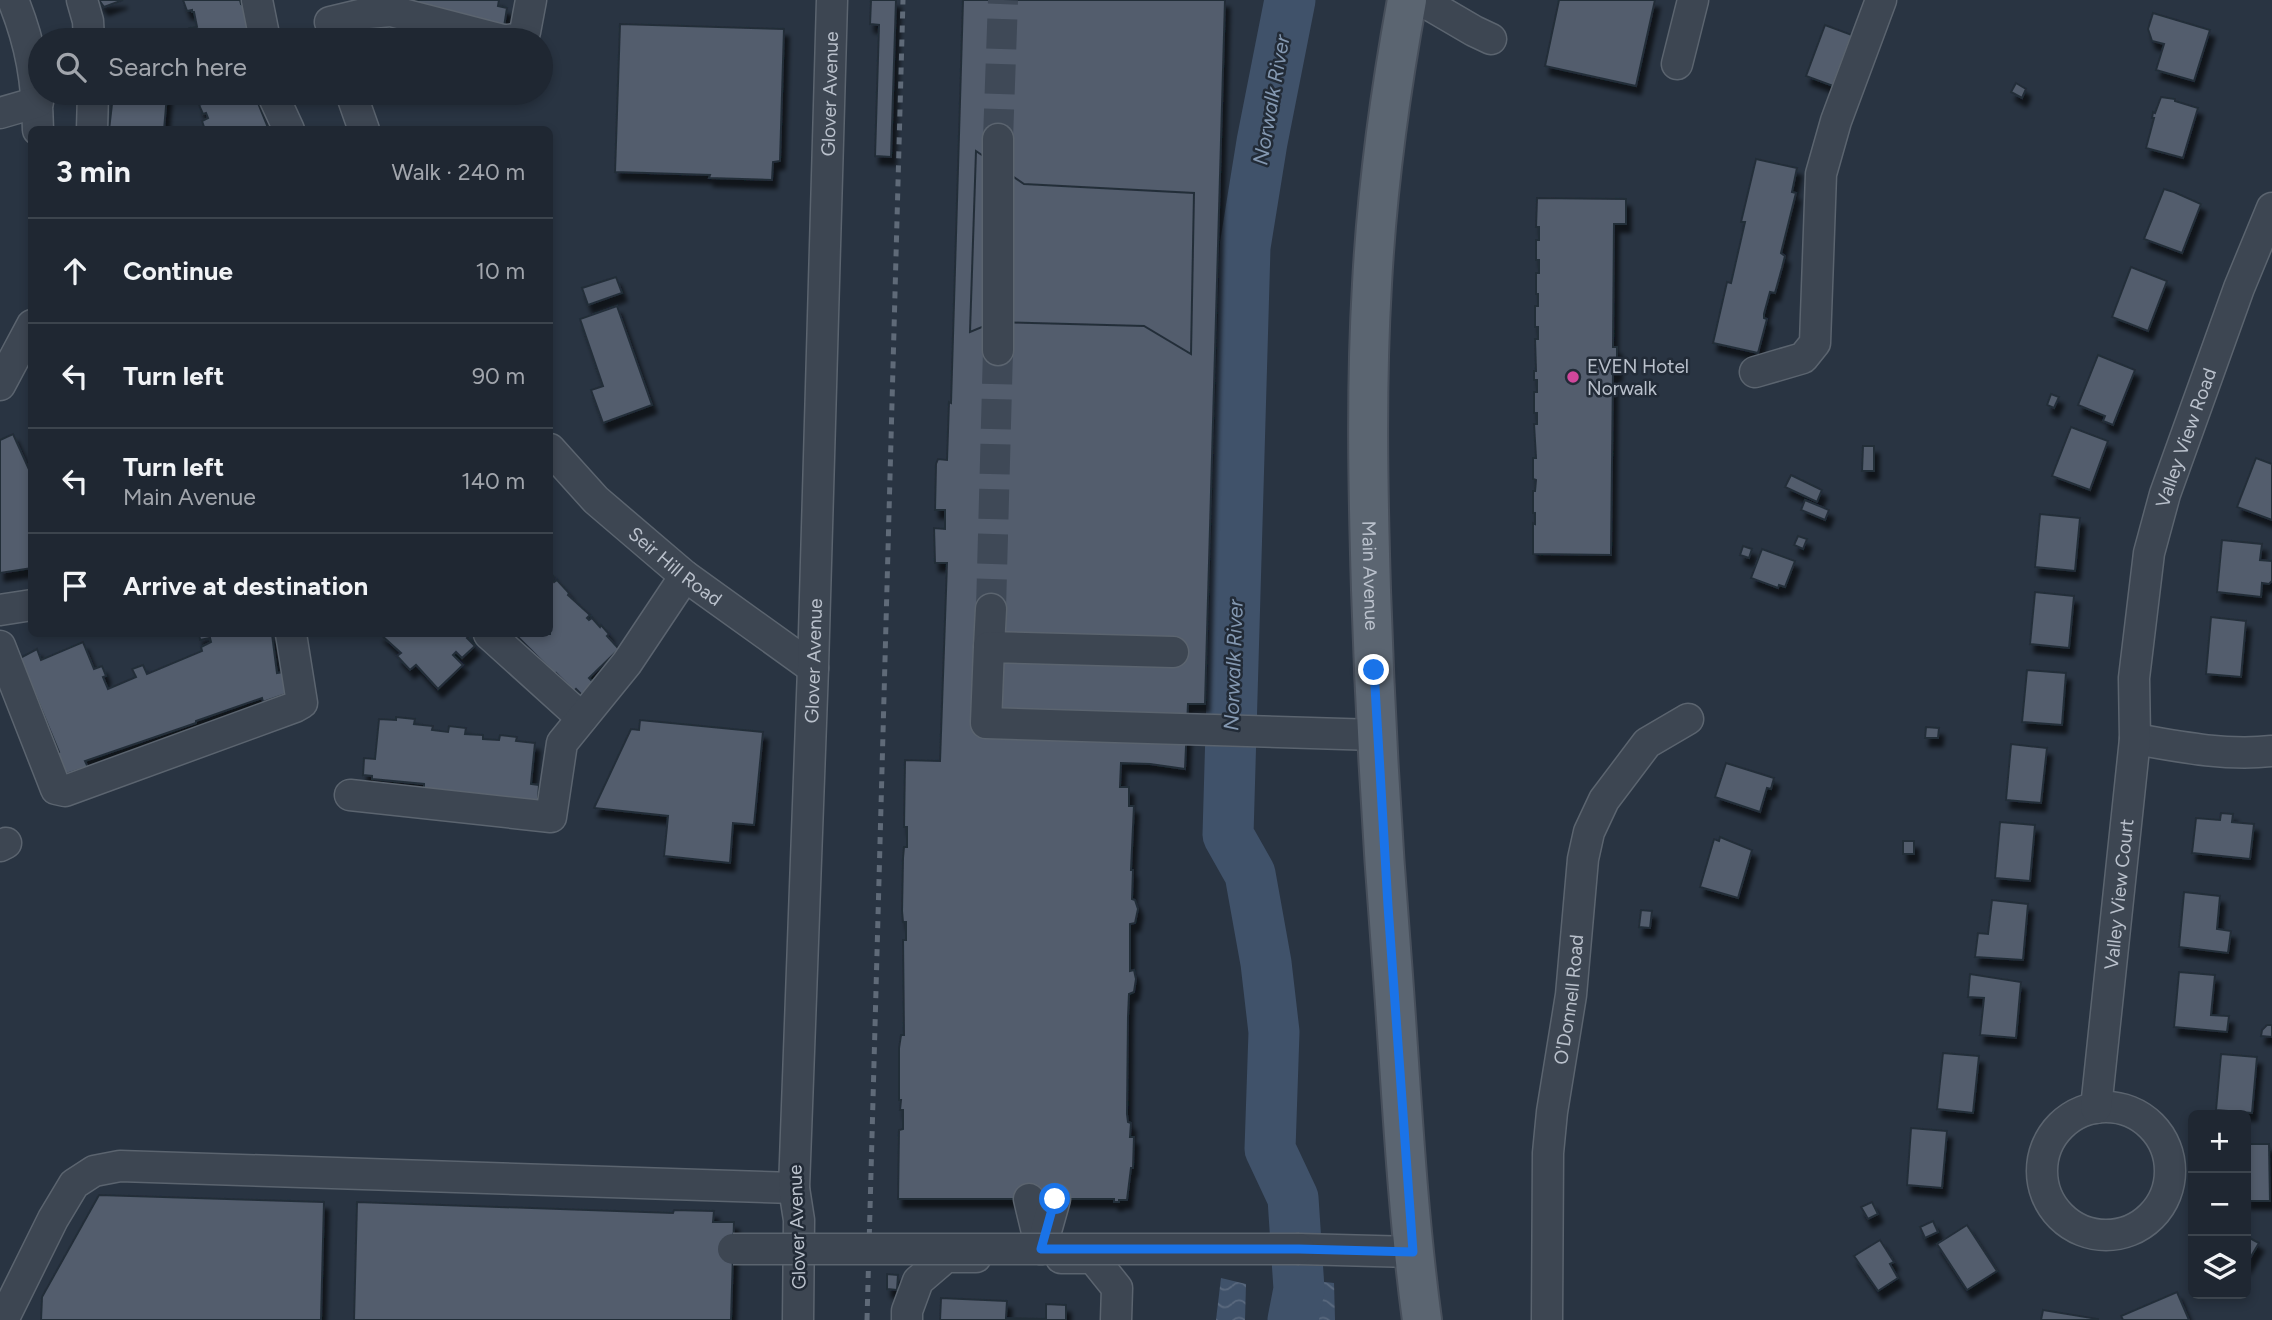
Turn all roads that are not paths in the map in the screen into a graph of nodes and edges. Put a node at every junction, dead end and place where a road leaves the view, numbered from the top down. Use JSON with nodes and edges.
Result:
{"nodes":[{"id":1,"x":13,"y":0,"type":"edge"},
{"id":2,"x":82,"y":0,"type":"edge"},
{"id":3,"x":257,"y":0,"type":"edge"},
{"id":4,"x":531,"y":0,"type":"edge"},
{"id":5,"x":832,"y":0,"type":"edge"},
{"id":6,"x":1407,"y":0,"type":"edge"},
{"id":7,"x":1421,"y":0,"type":"edge"},
{"id":8,"x":1693,"y":0,"type":"edge"},
{"id":9,"x":1881,"y":0,"type":"edge"},
{"id":10,"x":391,"y":6,"type":"edge"},
{"id":11,"x":329,"y":21,"type":"edge"},
{"id":12,"x":88,"y":28,"type":"edge"},
{"id":13,"x":263,"y":28,"type":"edge"},
{"id":14,"x":465,"y":28,"type":"edge"},
{"id":15,"x":526,"y":28,"type":"edge"},
{"id":16,"x":1491,"y":39,"type":"dead end"},
{"id":17,"x":28,"y":47,"type":"edge"},
{"id":18,"x":1677,"y":64,"type":"dead end"},
{"id":19,"x":93,"y":105,"type":"edge"},
{"id":20,"x":278,"y":105,"type":"edge"},
{"id":21,"x":355,"y":105,"type":"edge"},
{"id":22,"x":0,"y":113,"type":"edge"},
{"id":23,"x":38,"y":116,"type":"edge"},
{"id":24,"x":92,"y":126,"type":"edge"},
{"id":25,"x":287,"y":126,"type":"edge"},
{"id":26,"x":363,"y":126,"type":"edge"},
{"id":27,"x":998,"y":139,"type":"tunnel mouth"},
{"id":28,"x":2272,"y":208,"type":"edge"},
{"id":29,"x":28,"y":333,"type":"edge"},
{"id":30,"x":998,"y":350,"type":"tunnel mouth"},
{"id":31,"x":1755,"y":372,"type":"dead end"},
{"id":32,"x":0,"y":386,"type":"edge"},
{"id":33,"x":553,"y":452,"type":"edge"},
{"id":34,"x":685,"y":576,"type":"junction"},
{"id":35,"x":28,"y":606,"type":"edge"},
{"id":36,"x":0,"y":610,"type":"edge"},
{"id":37,"x":991,"y":610,"type":"tunnel mouth"},
{"id":38,"x":291,"y":637,"type":"edge"},
{"id":39,"x":492,"y":637,"type":"edge"},
{"id":40,"x":0,"y":646,"type":"edge"},
{"id":41,"x":989,"y":647,"type":"junction"},
{"id":42,"x":1173,"y":652,"type":"dead end"},
{"id":43,"x":813,"y":667,"type":"junction"},
{"id":44,"x":2134,"y":678,"type":"joint"},
{"id":45,"x":582,"y":719,"type":"junction"},
{"id":46,"x":1688,"y":719,"type":"dead end"},
{"id":47,"x":1376,"y":735,"type":"junction"},
{"id":48,"x":2135,"y":739,"type":"junction"},
{"id":49,"x":2272,"y":751,"type":"edge"},
{"id":50,"x":350,"y":795,"type":"dead end"},
{"id":51,"x":2096,"y":1108,"type":"junction"},
{"id":52,"x":793,"y":1188,"type":"junction"},
{"id":53,"x":1042,"y":1199,"type":"dead end"},
{"id":54,"x":1041,"y":1249,"type":"junction"},
{"id":55,"x":733,"y":1250,"type":"dead end"},
{"id":56,"x":1413,"y":1252,"type":"junction"},
{"id":57,"x":3,"y":1320,"type":"edge"},
{"id":58,"x":798,"y":1320,"type":"edge"},
{"id":59,"x":906,"y":1320,"type":"edge"},
{"id":60,"x":1116,"y":1320,"type":"edge"},
{"id":61,"x":1422,"y":1320,"type":"edge"},
{"id":62,"x":1547,"y":1320,"type":"edge"}],
"edges":[{"from":1,"to":17,"type":"street"},
{"from":2,"to":12,"type":"street"},
{"from":3,"to":13,"type":"street"},
{"from":4,"to":15,"type":"street"},
{"from":5,"to":43,"type":"street","name":"Glover Avenue"},
{"from":6,"to":47,"type":"main road","name":"Main Avenue"},
{"from":7,"to":16,"type":"street"},
{"from":8,"to":18,"type":"street"},
{"from":9,"to":31,"type":"street"},
{"from":10,"to":11,"type":"street"},
{"from":10,"to":14,"type":"street"},
{"from":19,"to":24,"type":"street"},
{"from":20,"to":25,"type":"street"},
{"from":21,"to":26,"type":"street"},
{"from":22,"to":23,"type":"street"},
{"from":27,"to":30,"type":"street"},
{"from":28,"to":44,"type":"street","name":"Valley View Road"},
{"from":29,"to":32,"type":"street"},
{"from":33,"to":34,"type":"street","name":"Seir Hill Road"},
{"from":34,"to":43,"type":"street","name":"Seir Hill Road"},
{"from":34,"to":45,"type":"street"},
{"from":35,"to":36,"type":"street"},
{"from":37,"to":41,"type":"street"},
{"from":38,"to":40,"type":"street"},
{"from":39,"to":45,"type":"street"},
{"from":41,"to":42,"type":"street"},
{"from":41,"to":47,"type":"street"},
{"from":43,"to":52,"type":"street","name":"Glover Avenue"},
{"from":44,"to":48,"type":"street","name":"Valley View Court"},
{"from":45,"to":50,"type":"street"},
{"from":46,"to":62,"type":"street","name":"O'Donnell Road"},
{"from":47,"to":56,"type":"main road","name":"Main Avenue"},
{"from":48,"to":49,"type":"street"},
{"from":48,"to":51,"type":"street","name":"Valley View Court"},
{"from":51,"to":51,"type":"street"},
{"from":52,"to":57,"type":"street"},
{"from":52,"to":58,"type":"street","name":"Glover Avenue"},
{"from":53,"to":54,"type":"street"},
{"from":54,"to":55,"type":"street","bridge":true},
{"from":54,"to":56,"type":"street","bridge":true},
{"from":56,"to":61,"type":"main road","name":"Main Avenue"},
{"from":59,"to":60,"type":"street"}]}
